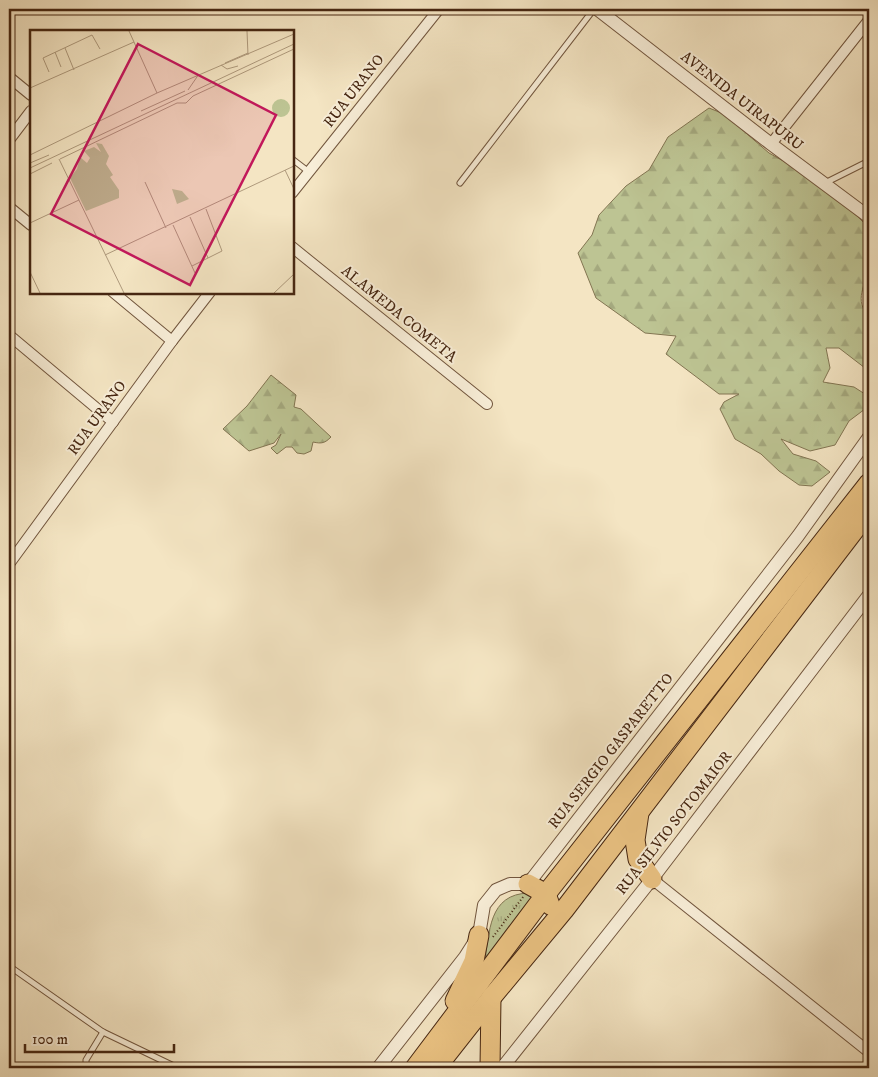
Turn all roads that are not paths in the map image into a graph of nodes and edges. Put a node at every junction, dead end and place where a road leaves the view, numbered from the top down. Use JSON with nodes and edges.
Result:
{"nodes":[{"id":1,"x":439,"y":9,"type":"edge"},
{"id":2,"x":596,"y":9,"type":"edge"},
{"id":3,"x":869,"y":20,"type":"edge"},
{"id":4,"x":9,"y":77,"type":"edge"},
{"id":5,"x":30,"y":94,"type":"edge"},
{"id":6,"x":30,"y":112,"type":"edge"},
{"id":7,"x":9,"y":140,"type":"edge"},
{"id":8,"x":771,"y":144,"type":"junction"},
{"id":9,"x":294,"y":161,"type":"edge"},
{"id":10,"x":869,"y":161,"type":"edge"},
{"id":11,"x":309,"y":172,"type":"junction"},
{"id":12,"x":460,"y":183,"type":"dead end"},
{"id":13,"x":824,"y":184,"type":"junction"},
{"id":14,"x":294,"y":191,"type":"edge"},
{"id":15,"x":9,"y":207,"type":"edge"},
{"id":16,"x":869,"y":217,"type":"edge"},
{"id":17,"x":30,"y":224,"type":"edge"},
{"id":18,"x":294,"y":249,"type":"edge"},
{"id":19,"x":115,"y":294,"type":"edge"},
{"id":20,"x":208,"y":294,"type":"edge"},
{"id":21,"x":9,"y":335,"type":"edge"},
{"id":22,"x":172,"y":341,"type":"junction"},
{"id":23,"x":487,"y":404,"type":"dead end"},
{"id":24,"x":112,"y":422,"type":"junction"},
{"id":25,"x":869,"y":437,"type":"edge"},
{"id":26,"x":869,"y":483,"type":"edge"},
{"id":27,"x":869,"y":511,"type":"edge"},
{"id":28,"x":9,"y":564,"type":"edge"},
{"id":29,"x":869,"y":595,"type":"edge"},
{"id":30,"x":639,"y":813,"type":"junction"},
{"id":31,"x":652,"y":880,"type":"junction"},
{"id":32,"x":528,"y":884,"type":"junction"},
{"id":33,"x":546,"y":894,"type":"junction"},
{"id":34,"x":479,"y":935,"type":"junction"},
{"id":35,"x":9,"y":966,"type":"edge"},
{"id":36,"x":491,"y":998,"type":"junction"},
{"id":37,"x":103,"y":1032,"type":"junction"},
{"id":38,"x":438,"y":1039,"type":"junction"},
{"id":39,"x":869,"y":1052,"type":"edge"},
{"id":40,"x":86,"y":1068,"type":"edge"},
{"id":41,"x":178,"y":1068,"type":"edge"},
{"id":42,"x":378,"y":1068,"type":"edge"},
{"id":43,"x":414,"y":1068,"type":"edge"},
{"id":44,"x":436,"y":1068,"type":"edge"},
{"id":45,"x":490,"y":1068,"type":"edge"},
{"id":46,"x":502,"y":1068,"type":"edge"}],
"edges":[{"from":1,"to":11,"type":"street","name":"RUA URANO"},
{"from":2,"to":8,"type":"street","name":"AVENIDA UIRAPURU"},
{"from":2,"to":12,"type":"lane"},
{"from":3,"to":8,"type":"street"},
{"from":4,"to":5,"type":"street"},
{"from":6,"to":7,"type":"street"},
{"from":8,"to":13,"type":"street","name":"AVENIDA UIRAPURU"},
{"from":9,"to":11,"type":"lane"},
{"from":10,"to":13,"type":"lane"},
{"from":11,"to":14,"type":"street","name":"RUA URANO"},
{"from":13,"to":16,"type":"street","name":"AVENIDA UIRAPURU"},
{"from":15,"to":17,"type":"street"},
{"from":18,"to":23,"type":"street","name":"ALAMEDA COMETA"},
{"from":19,"to":22,"type":"street"},
{"from":20,"to":22,"type":"street","name":"RUA URANO"},
{"from":21,"to":24,"type":"street"},
{"from":22,"to":24,"type":"street","name":"RUA URANO"},
{"from":24,"to":28,"type":"street","name":"RUA URANO"},
{"from":25,"to":32,"type":"street","name":"RUA SERGIO GASPARETTO"},
{"from":26,"to":33,"type":"highway"},
{"from":27,"to":30,"type":"highway"},
{"from":29,"to":31,"type":"street","name":"RUA SILVIO SOTOMAIOR"},
{"from":30,"to":31,"type":"highway"},
{"from":30,"to":36,"type":"highway"},
{"from":31,"to":39,"type":"street"},
{"from":31,"to":46,"type":"street","name":"RUA SILVIO SOTOMAIOR"},
{"from":32,"to":33,"type":"highway"},
{"from":32,"to":34,"type":"street"},
{"from":33,"to":36,"type":"highway"},
{"from":33,"to":38,"type":"highway"},
{"from":34,"to":38,"type":"highway"},
{"from":34,"to":42,"type":"street"},
{"from":35,"to":37,"type":"lane"},
{"from":36,"to":44,"type":"highway"},
{"from":36,"to":45,"type":"highway"},
{"from":37,"to":40,"type":"lane"},
{"from":37,"to":41,"type":"lane"},
{"from":38,"to":43,"type":"highway"}]}
